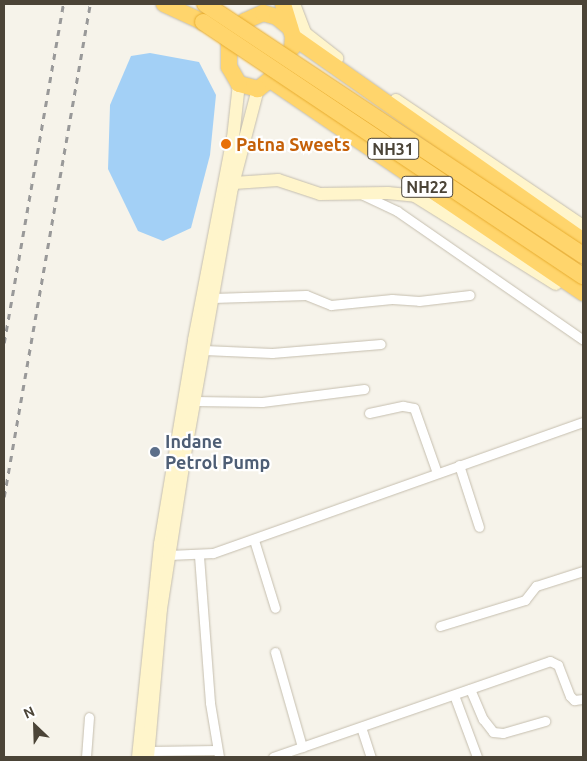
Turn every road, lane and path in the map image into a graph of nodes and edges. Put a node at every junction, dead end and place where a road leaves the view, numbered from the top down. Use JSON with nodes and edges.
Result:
{"nodes":[{"id":1,"x":164,"y":4,"type":"edge"},
{"id":2,"x":205,"y":4,"type":"edge"},
{"id":3,"x":284,"y":4,"type":"edge"},
{"id":4,"x":294,"y":4,"type":"edge"},
{"id":5,"x":258,"y":9,"type":"edge"},
{"id":6,"x":291,"y":33,"type":"junction"},
{"id":7,"x":239,"y":84,"type":"junction"},
{"id":8,"x":264,"y":85,"type":"junction"},
{"id":9,"x":234,"y":183,"type":"junction"},
{"id":10,"x":363,"y":194,"type":"junction"},
{"id":11,"x":583,"y":226,"type":"edge"},
{"id":12,"x":583,"y":241,"type":"edge"},
{"id":13,"x":583,"y":255,"type":"edge"},
{"id":14,"x":583,"y":276,"type":"edge"},
{"id":15,"x":583,"y":293,"type":"edge"},
{"id":16,"x":470,"y":295,"type":"dead end"},
{"id":17,"x":214,"y":298,"type":"junction"},
{"id":18,"x":583,"y":301,"type":"edge"},
{"id":19,"x":583,"y":340,"type":"edge"},
{"id":20,"x":381,"y":344,"type":"dead end"},
{"id":21,"x":204,"y":350,"type":"junction"},
{"id":22,"x":364,"y":389,"type":"dead end"},
{"id":23,"x":194,"y":401,"type":"junction"},
{"id":24,"x":369,"y":413,"type":"dead end"},
{"id":25,"x":583,"y":422,"type":"edge"},
{"id":26,"x":458,"y":465,"type":"junction"},
{"id":27,"x":437,"y":473,"type":"junction"},
{"id":28,"x":176,"y":479,"type":"junction"},
{"id":29,"x":479,"y":527,"type":"dead end"},
{"id":30,"x":254,"y":540,"type":"junction"},
{"id":31,"x":169,"y":555,"type":"junction"},
{"id":32,"x":199,"y":556,"type":"junction"},
{"id":33,"x":583,"y":571,"type":"edge"},
{"id":34,"x":275,"y":608,"type":"dead end"},
{"id":35,"x":440,"y":626,"type":"dead end"},
{"id":36,"x":275,"y":652,"type":"dead end"},
{"id":37,"x":470,"y":689,"type":"junction"},
{"id":38,"x":454,"y":695,"type":"junction"},
{"id":39,"x":583,"y":699,"type":"edge"},
{"id":40,"x":89,"y":717,"type":"dead end"},
{"id":41,"x":546,"y":720,"type":"dead end"},
{"id":42,"x":361,"y":727,"type":"junction"},
{"id":43,"x":302,"y":747,"type":"junction"},
{"id":44,"x":218,"y":754,"type":"edge"},
{"id":45,"x":145,"y":755,"type":"edge"},
{"id":46,"x":86,"y":757,"type":"edge"},
{"id":47,"x":273,"y":757,"type":"edge"},
{"id":48,"x":371,"y":757,"type":"edge"},
{"id":49,"x":477,"y":757,"type":"edge"}],
"edges":[{"from":1,"to":14,"type":"highway","number":"NH31","bridge":true},
{"from":2,"to":13,"type":"highway","number":"NH31","bridge":true},
{"from":3,"to":6,"type":"highway"},
{"from":4,"to":11,"type":"main road"},
{"from":5,"to":6,"type":"highway","number":"NH22"},
{"from":5,"to":7,"type":"highway"},
{"from":6,"to":8,"type":"highway"},
{"from":6,"to":12,"type":"highway","number":"NH22"},
{"from":7,"to":8,"type":"highway"},
{"from":7,"to":28,"type":"main road"},
{"from":8,"to":9,"type":"main road"},
{"from":8,"to":15,"type":"highway","number":"NH22"},
{"from":9,"to":10,"type":"main road"},
{"from":9,"to":17,"type":"main road"},
{"from":10,"to":18,"type":"main road"},
{"from":10,"to":19,"type":"street"},
{"from":16,"to":17,"type":"street"},
{"from":17,"to":21,"type":"main road"},
{"from":20,"to":21,"type":"street"},
{"from":21,"to":23,"type":"main road"},
{"from":22,"to":23,"type":"street"},
{"from":23,"to":28,"type":"main road"},
{"from":24,"to":27,"type":"street"},
{"from":25,"to":26,"type":"street"},
{"from":26,"to":27,"type":"street"},
{"from":26,"to":29,"type":"street"},
{"from":27,"to":30,"type":"street"},
{"from":28,"to":31,"type":"main road"},
{"from":28,"to":45,"type":"main road"},
{"from":30,"to":32,"type":"street"},
{"from":30,"to":34,"type":"street"},
{"from":31,"to":32,"type":"street"},
{"from":31,"to":45,"type":"main road"},
{"from":32,"to":44,"type":"street"},
{"from":33,"to":35,"type":"street"},
{"from":36,"to":43,"type":"street"},
{"from":37,"to":38,"type":"street"},
{"from":37,"to":39,"type":"street"},
{"from":37,"to":41,"type":"street"},
{"from":38,"to":42,"type":"street"},
{"from":38,"to":49,"type":"street"},
{"from":40,"to":46,"type":"street"},
{"from":42,"to":43,"type":"street"},
{"from":42,"to":48,"type":"street"},
{"from":43,"to":47,"type":"street"},
{"from":44,"to":45,"type":"street"}]}
